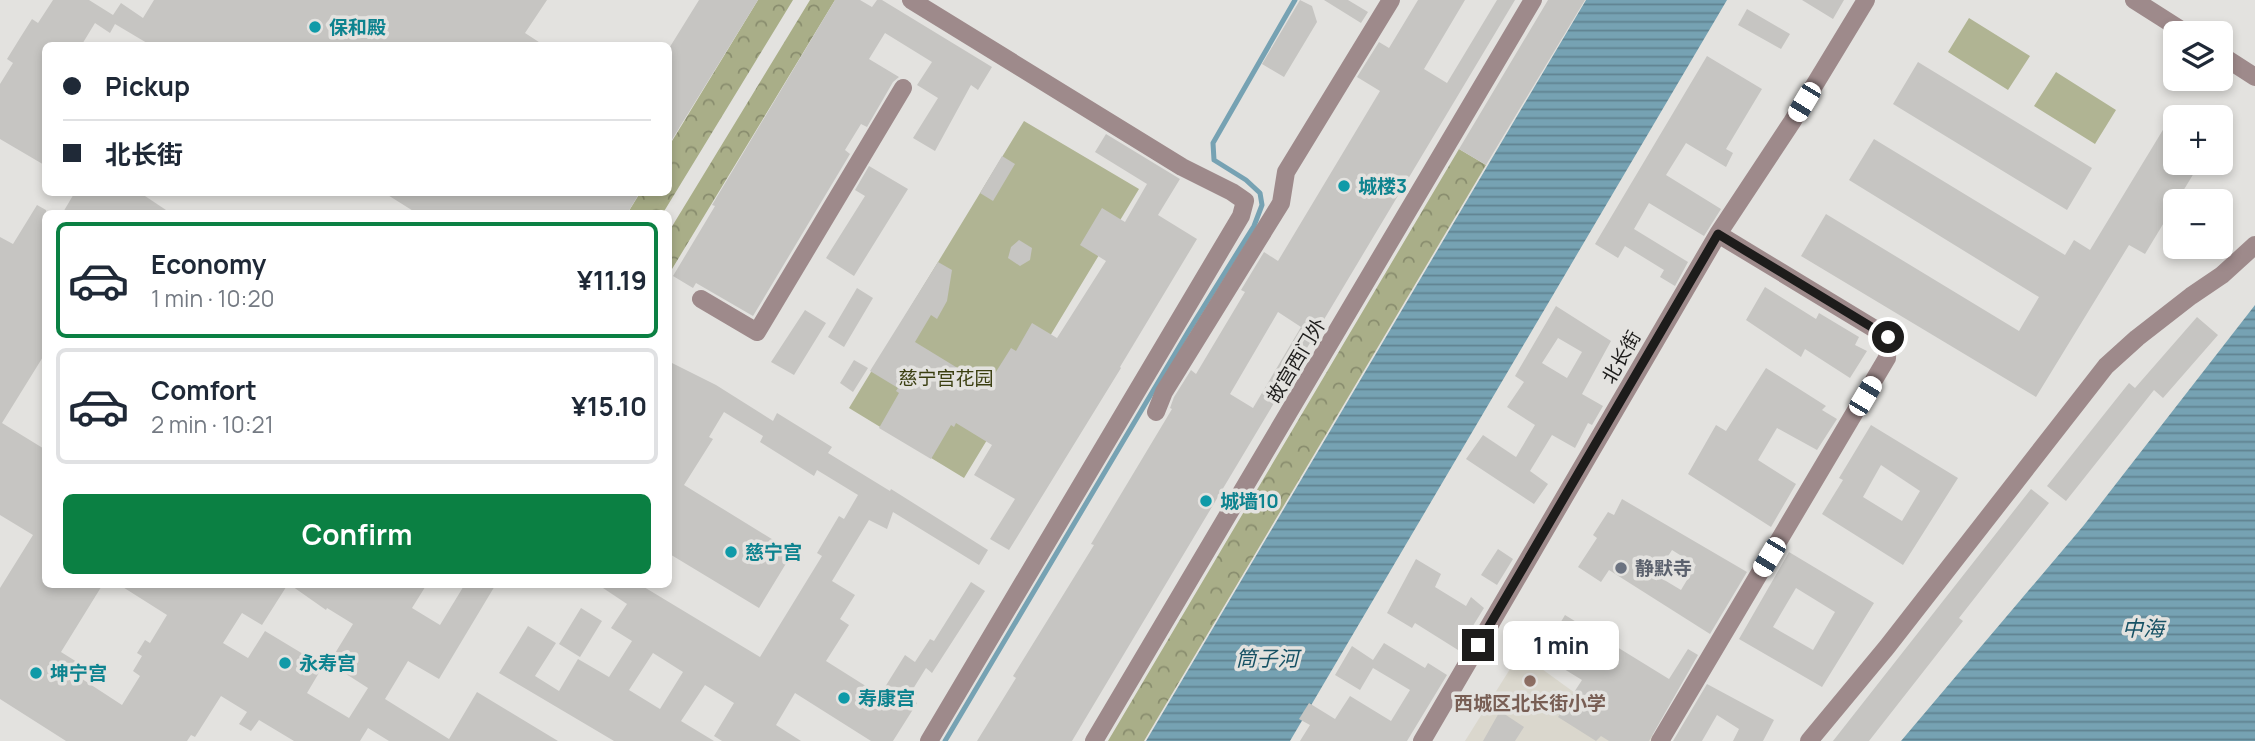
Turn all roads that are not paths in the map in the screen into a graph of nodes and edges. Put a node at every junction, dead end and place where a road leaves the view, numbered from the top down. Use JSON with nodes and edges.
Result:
{"nodes":[{"id":1,"x":911,"y":0,"type":"edge"},
{"id":2,"x":1391,"y":0,"type":"edge"},
{"id":3,"x":1533,"y":0,"type":"edge"},
{"id":4,"x":1866,"y":0,"type":"edge"},
{"id":5,"x":2134,"y":0,"type":"edge"},
{"id":6,"x":2167,"y":21,"type":"edge"},
{"id":7,"x":2233,"y":63,"type":"edge"},
{"id":8,"x":2255,"y":77,"type":"edge"},
{"id":9,"x":903,"y":88,"type":"dead end"},
{"id":10,"x":1718,"y":234,"type":"junction"},
{"id":11,"x":2255,"y":245,"type":"edge"},
{"id":12,"x":701,"y":299,"type":"dead end"},
{"id":13,"x":1156,"y":412,"type":"dead end"},
{"id":14,"x":929,"y":741,"type":"edge"},
{"id":15,"x":1094,"y":741,"type":"edge"},
{"id":16,"x":1422,"y":741,"type":"edge"},
{"id":17,"x":1660,"y":741,"type":"edge"},
{"id":18,"x":1809,"y":741,"type":"edge"}],
"edges":[{"from":1,"to":14,"type":"street"},
{"from":2,"to":13,"type":"street"},
{"from":3,"to":15,"type":"street","name":"故宫西门外"},
{"from":4,"to":10,"type":"street","name":"北长街"},
{"from":5,"to":6,"type":"street"},
{"from":7,"to":8,"type":"street"},
{"from":9,"to":12,"type":"street"},
{"from":10,"to":16,"type":"street","name":"北长街"},
{"from":10,"to":17,"type":"street"},
{"from":11,"to":18,"type":"street"}]}
